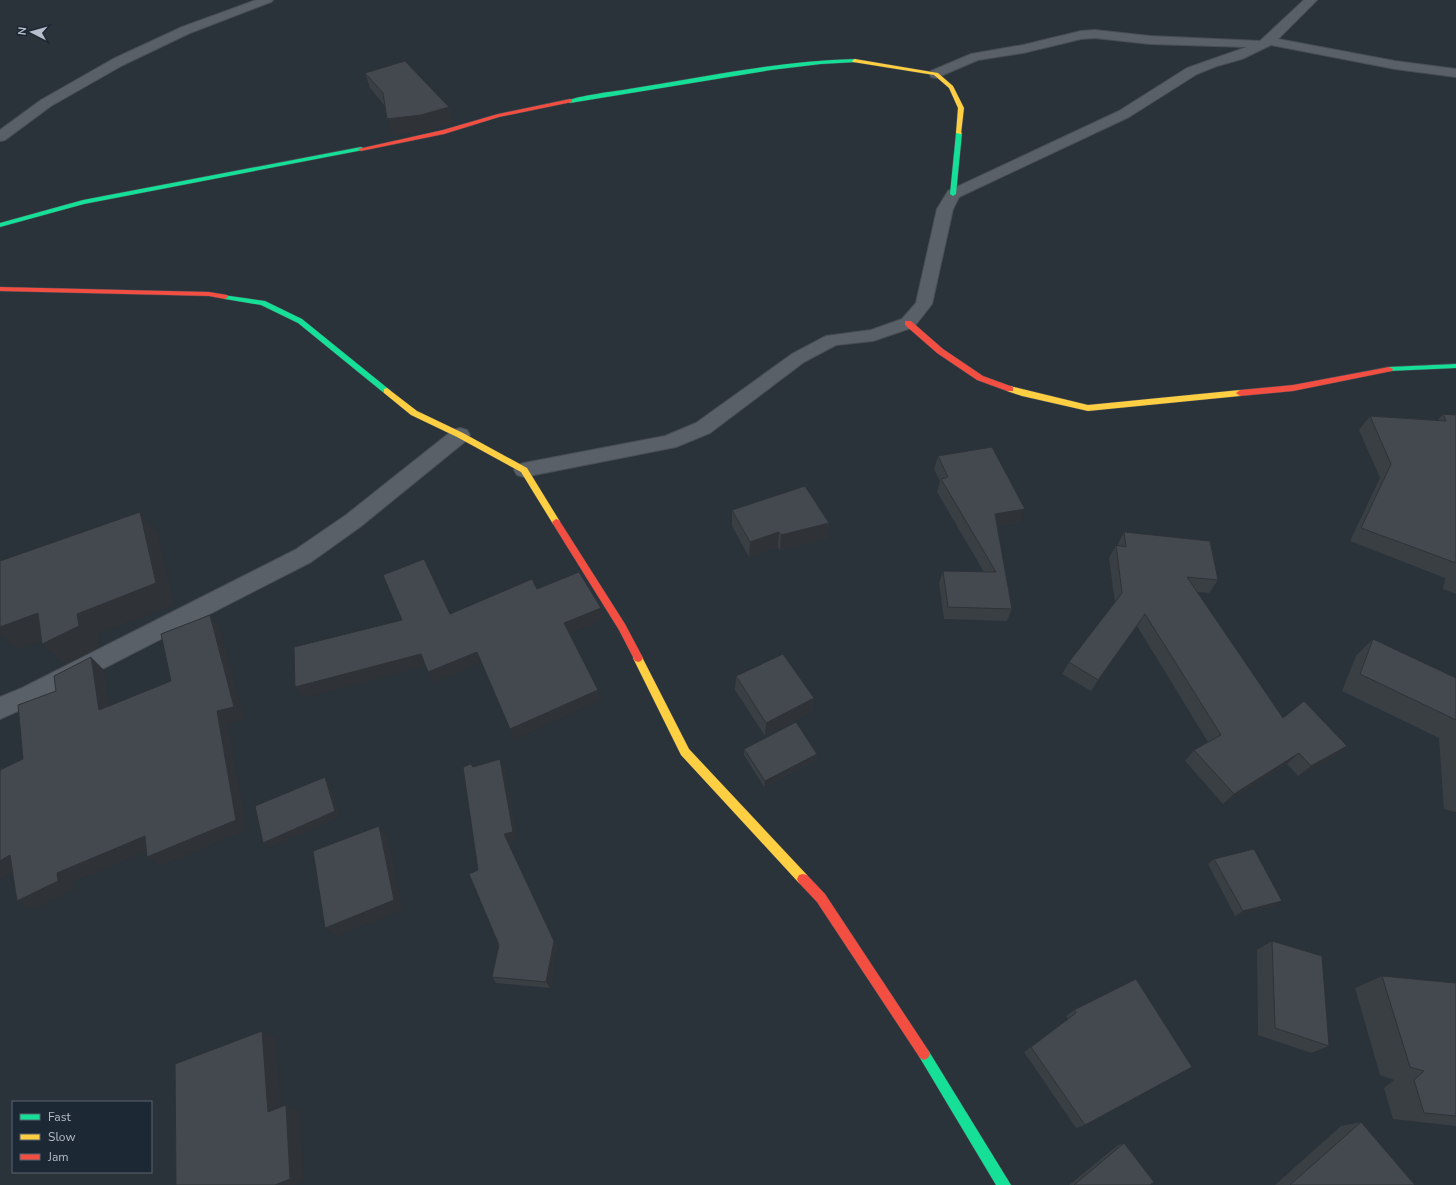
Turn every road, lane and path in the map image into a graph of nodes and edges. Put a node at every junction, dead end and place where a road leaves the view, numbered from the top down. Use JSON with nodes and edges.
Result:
{"nodes":[{"id":1,"x":267,"y":0,"type":"edge"},
{"id":2,"x":1311,"y":0,"type":"edge"},
{"id":3,"x":1267,"y":43,"type":"junction"},
{"id":4,"x":1456,"y":73,"type":"edge"},
{"id":5,"x":936,"y":74,"type":"junction"},
{"id":6,"x":0,"y":137,"type":"edge"},
{"id":7,"x":953,"y":194,"type":"junction"},
{"id":8,"x":0,"y":225,"type":"edge"},
{"id":9,"x":0,"y":289,"type":"edge"},
{"id":10,"x":908,"y":323,"type":"junction"},
{"id":11,"x":1456,"y":366,"type":"edge"},
{"id":12,"x":460,"y":435,"type":"junction"},
{"id":13,"x":524,"y":470,"type":"junction"},
{"id":14,"x":0,"y":708,"type":"edge"},
{"id":15,"x":1004,"y":1185,"type":"edge"}],
"edges":[{"from":1,"to":6,"type":"street"},
{"from":2,"to":3,"type":"street"},
{"from":3,"to":4,"type":"street"},
{"from":3,"to":5,"type":"street"},
{"from":3,"to":7,"type":"street"},
{"from":5,"to":7,"type":"street"},
{"from":5,"to":8,"type":"street"},
{"from":7,"to":10,"type":"street"},
{"from":9,"to":12,"type":"street"},
{"from":10,"to":11,"type":"street"},
{"from":10,"to":13,"type":"street"},
{"from":12,"to":13,"type":"street"},
{"from":12,"to":14,"type":"street"},
{"from":13,"to":15,"type":"street"}]}
